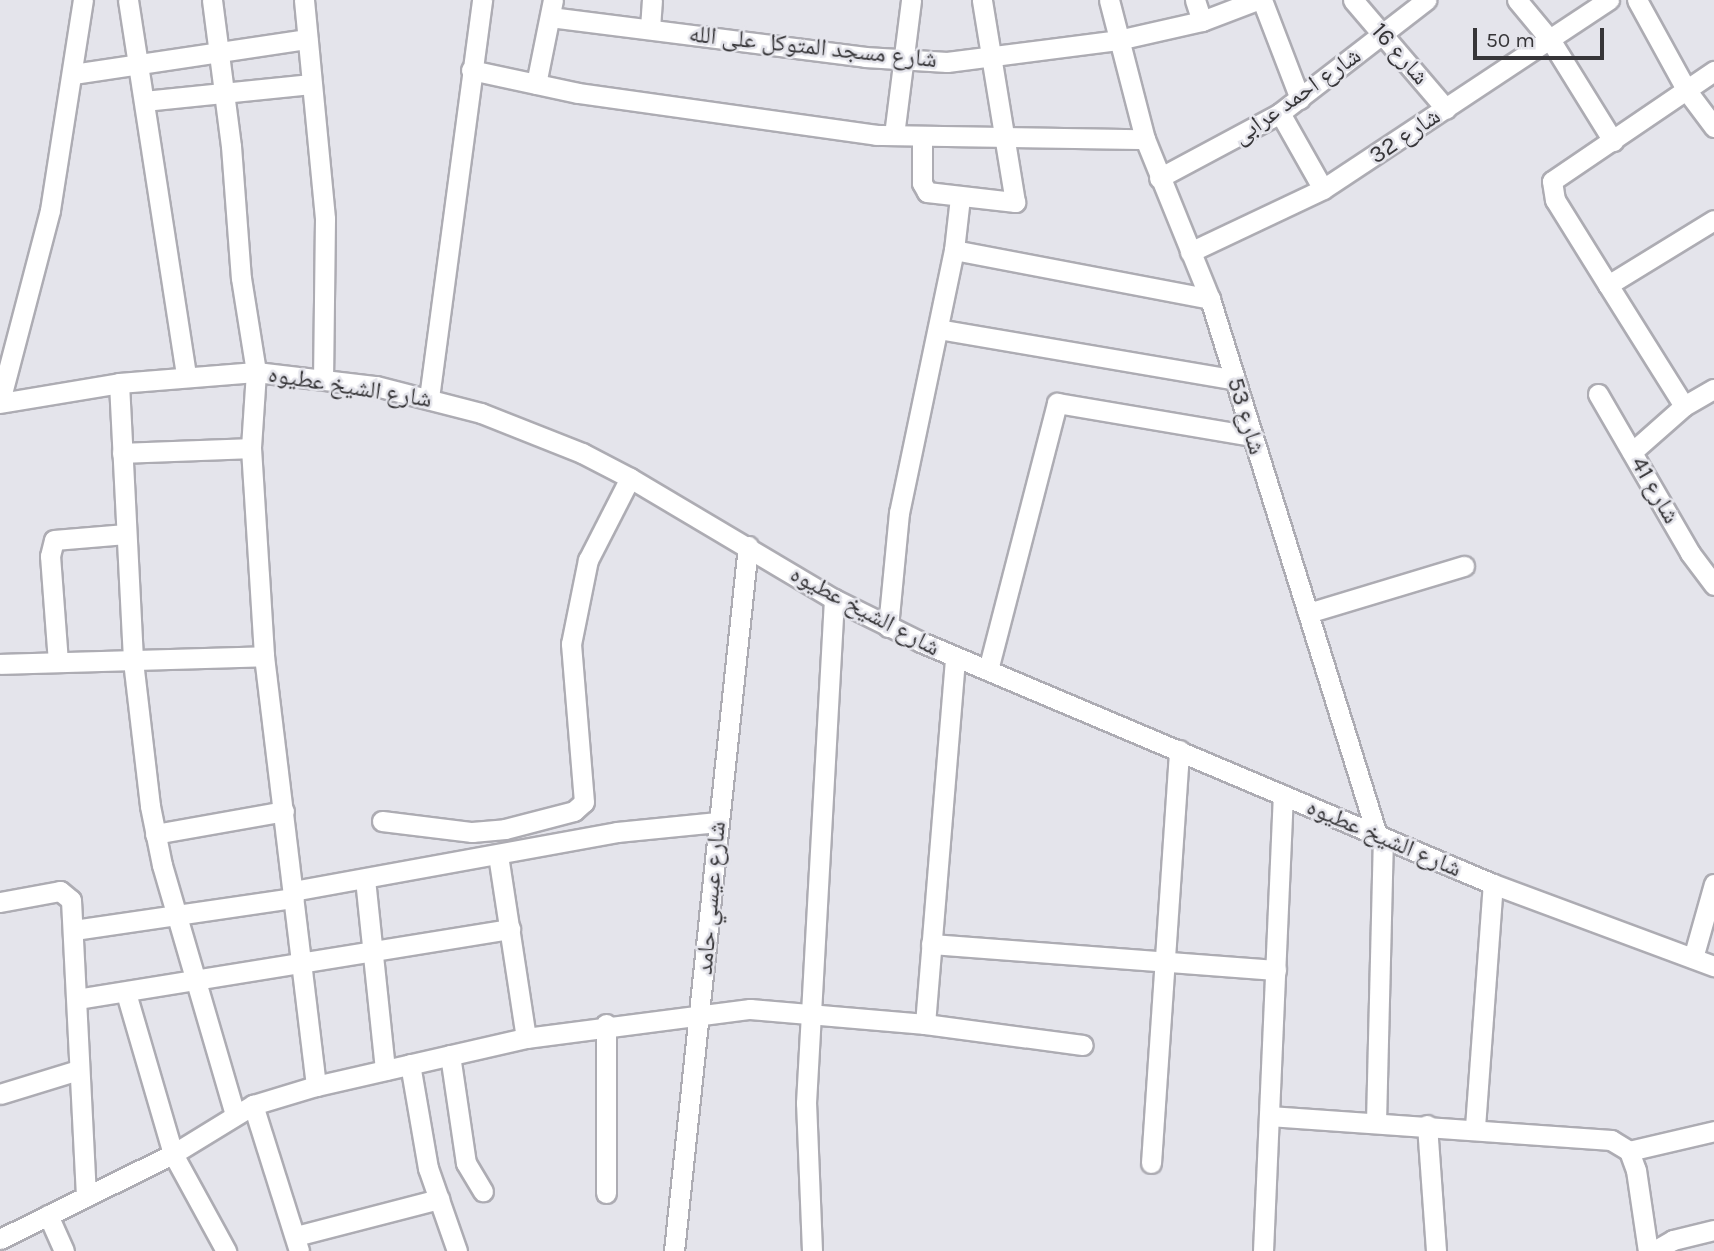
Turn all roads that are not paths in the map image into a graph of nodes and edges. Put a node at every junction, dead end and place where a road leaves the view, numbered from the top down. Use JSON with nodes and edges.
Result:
{"nodes":[{"id":1,"x":83,"y":0,"type":"edge"},
{"id":2,"x":128,"y":0,"type":"edge"},
{"id":3,"x":212,"y":0,"type":"edge"},
{"id":4,"x":304,"y":0,"type":"edge"},
{"id":5,"x":482,"y":0,"type":"edge"},
{"id":6,"x":652,"y":0,"type":"edge"},
{"id":7,"x":911,"y":0,"type":"edge"},
{"id":8,"x":982,"y":0,"type":"edge"},
{"id":9,"x":1109,"y":0,"type":"edge"},
{"id":10,"x":1195,"y":0,"type":"edge"},
{"id":11,"x":1259,"y":0,"type":"edge"},
{"id":12,"x":1353,"y":0,"type":"edge"},
{"id":13,"x":1426,"y":0,"type":"edge"},
{"id":14,"x":1517,"y":0,"type":"edge"},
{"id":15,"x":1609,"y":0,"type":"edge"},
{"id":16,"x":1637,"y":0,"type":"edge"},
{"id":17,"x":551,"y":8,"type":"edge"},
{"id":18,"x":1202,"y":21,"type":"junction"},
{"id":19,"x":650,"y":28,"type":"junction"},
{"id":20,"x":1383,"y":34,"type":"junction"},
{"id":21,"x":307,"y":39,"type":"junction"},
{"id":22,"x":1118,"y":40,"type":"junction"},
{"id":23,"x":1551,"y":41,"type":"junction"},
{"id":24,"x":219,"y":50,"type":"junction"},
{"id":25,"x":993,"y":58,"type":"junction"},
{"id":26,"x":904,"y":61,"type":"junction"},
{"id":27,"x":138,"y":63,"type":"junction"},
{"id":28,"x":471,"y":70,"type":"junction"},
{"id":29,"x":1714,"y":71,"type":"edge"},
{"id":30,"x":73,"y":74,"type":"junction"},
{"id":31,"x":311,"y":84,"type":"junction"},
{"id":32,"x":536,"y":84,"type":"junction"},
{"id":33,"x":1687,"y":91,"type":"junction"},
{"id":34,"x":225,"y":93,"type":"junction"},
{"id":35,"x":1300,"y":99,"type":"junction"},
{"id":36,"x":144,"y":101,"type":"junction"},
{"id":37,"x":1446,"y":108,"type":"junction"},
{"id":38,"x":1280,"y":113,"type":"junction"},
{"id":39,"x":1714,"y":127,"type":"edge"},
{"id":40,"x":894,"y":135,"type":"junction"},
{"id":41,"x":922,"y":136,"type":"junction"},
{"id":42,"x":1007,"y":137,"type":"junction"},
{"id":43,"x":1145,"y":139,"type":"junction"},
{"id":44,"x":1613,"y":141,"type":"junction"},
{"id":45,"x":1159,"y":178,"type":"junction"},
{"id":46,"x":1323,"y":189,"type":"junction"},
{"id":47,"x":960,"y":197,"type":"junction"},
{"id":48,"x":1713,"y":223,"type":"edge"},
{"id":49,"x":954,"y":250,"type":"junction"},
{"id":50,"x":1190,"y":252,"type":"junction"},
{"id":51,"x":1608,"y":285,"type":"junction"},
{"id":52,"x":1210,"y":299,"type":"junction"},
{"id":53,"x":938,"y":328,"type":"junction"},
{"id":54,"x":256,"y":372,"type":"junction"},
{"id":55,"x":186,"y":376,"type":"junction"},
{"id":56,"x":323,"y":377,"type":"junction"},
{"id":57,"x":1235,"y":380,"type":"junction"},
{"id":58,"x":119,"y":383,"type":"junction"},
{"id":59,"x":1714,"y":389,"type":"edge"},
{"id":60,"x":1598,"y":394,"type":"dead end"},
{"id":61,"x":429,"y":398,"type":"junction"},
{"id":62,"x":0,"y":402,"type":"edge"},
{"id":63,"x":1684,"y":406,"type":"junction"},
{"id":64,"x":1252,"y":436,"type":"junction"},
{"id":65,"x":251,"y":448,"type":"junction"},
{"id":66,"x":1632,"y":452,"type":"junction"},
{"id":67,"x":122,"y":453,"type":"junction"},
{"id":68,"x":630,"y":478,"type":"junction"},
{"id":69,"x":125,"y":534,"type":"junction"},
{"id":70,"x":748,"y":546,"type":"junction"},
{"id":71,"x":1464,"y":566,"type":"dead end"},
{"id":72,"x":1714,"y":584,"type":"edge"},
{"id":73,"x":834,"y":599,"type":"junction"},
{"id":74,"x":1308,"y":613,"type":"junction"},
{"id":75,"x":888,"y":626,"type":"junction"},
{"id":76,"x":264,"y":656,"type":"junction"},
{"id":77,"x":955,"y":657,"type":"junction"},
{"id":78,"x":133,"y":661,"type":"junction"},
{"id":79,"x":58,"y":663,"type":"junction"},
{"id":80,"x":0,"y":664,"type":"edge"},
{"id":81,"x":988,"y":670,"type":"junction"},
{"id":82,"x":1179,"y":750,"type":"junction"},
{"id":83,"x":1283,"y":795,"type":"junction"},
{"id":84,"x":284,"y":811,"type":"junction"},
{"id":85,"x":382,"y":821,"type":"dead end"},
{"id":86,"x":718,"y":821,"type":"junction"},
{"id":87,"x":155,"y":834,"type":"junction"},
{"id":88,"x":1380,"y":837,"type":"junction"},
{"id":89,"x":498,"y":855,"type":"junction"},
{"id":90,"x":365,"y":879,"type":"junction"},
{"id":91,"x":1493,"y":884,"type":"junction"},
{"id":92,"x":1714,"y":884,"type":"edge"},
{"id":93,"x":294,"y":895,"type":"junction"},
{"id":94,"x":0,"y":902,"type":"edge"},
{"id":95,"x":177,"y":917,"type":"junction"},
{"id":96,"x":510,"y":929,"type":"junction"},
{"id":97,"x":74,"y":930,"type":"junction"},
{"id":98,"x":931,"y":944,"type":"junction"},
{"id":99,"x":373,"y":951,"type":"junction"},
{"id":100,"x":1693,"y":958,"type":"junction"},
{"id":101,"x":301,"y":963,"type":"junction"},
{"id":102,"x":1164,"y":964,"type":"junction"},
{"id":103,"x":1714,"y":966,"type":"edge"},
{"id":104,"x":1276,"y":970,"type":"junction"},
{"id":105,"x":198,"y":980,"type":"junction"},
{"id":106,"x":127,"y":993,"type":"junction"},
{"id":107,"x":77,"y":999,"type":"junction"},
{"id":108,"x":701,"y":1013,"type":"junction"},
{"id":109,"x":810,"y":1013,"type":"junction"},
{"id":110,"x":606,"y":1024,"type":"junction"},
{"id":111,"x":925,"y":1024,"type":"junction"},
{"id":112,"x":526,"y":1038,"type":"junction"},
{"id":113,"x":1083,"y":1045,"type":"dead end"},
{"id":114,"x":450,"y":1055,"type":"junction"},
{"id":115,"x":410,"y":1064,"type":"junction"},
{"id":116,"x":78,"y":1070,"type":"junction"},
{"id":117,"x":385,"y":1070,"type":"junction"},
{"id":118,"x":316,"y":1086,"type":"junction"},
{"id":119,"x":0,"y":1094,"type":"edge"},
{"id":120,"x":244,"y":1110,"type":"junction"},
{"id":121,"x":1269,"y":1116,"type":"junction"},
{"id":122,"x":1376,"y":1122,"type":"junction"},
{"id":123,"x":1427,"y":1125,"type":"junction"},
{"id":124,"x":1475,"y":1127,"type":"junction"},
{"id":125,"x":1714,"y":1131,"type":"edge"},
{"id":126,"x":1629,"y":1151,"type":"junction"},
{"id":127,"x":173,"y":1154,"type":"junction"},
{"id":128,"x":1152,"y":1163,"type":"dead end"},
{"id":129,"x":483,"y":1191,"type":"dead end"},
{"id":130,"x":606,"y":1193,"type":"dead end"},
{"id":131,"x":86,"y":1197,"type":"junction"},
{"id":132,"x":439,"y":1199,"type":"junction"},
{"id":133,"x":48,"y":1215,"type":"junction"},
{"id":134,"x":1714,"y":1230,"type":"edge"},
{"id":135,"x":0,"y":1239,"type":"edge"},
{"id":136,"x":297,"y":1243,"type":"edge"},
{"id":137,"x":64,"y":1251,"type":"edge"},
{"id":138,"x":226,"y":1251,"type":"edge"},
{"id":139,"x":457,"y":1251,"type":"edge"},
{"id":140,"x":674,"y":1251,"type":"edge"},
{"id":141,"x":812,"y":1251,"type":"edge"},
{"id":142,"x":1263,"y":1251,"type":"edge"},
{"id":143,"x":1436,"y":1251,"type":"edge"},
{"id":144,"x":1648,"y":1251,"type":"edge"},
{"id":145,"x":1654,"y":1251,"type":"edge"}],
"edges":[{"from":1,"to":30,"type":"street"},
{"from":2,"to":27,"type":"street"},
{"from":3,"to":24,"type":"street"},
{"from":4,"to":21,"type":"street"},
{"from":5,"to":28,"type":"street"},
{"from":6,"to":19,"type":"street"},
{"from":7,"to":26,"type":"street"},
{"from":8,"to":25,"type":"street"},
{"from":9,"to":22,"type":"street","name":"شارع 53"},
{"from":10,"to":18,"type":"street"},
{"from":11,"to":18,"type":"street","name":"شارع مسجد المتوكل على الله"},
{"from":11,"to":35,"type":"street"},
{"from":12,"to":20,"type":"street","name":"شارع 16"},
{"from":13,"to":20,"type":"street","name":"شارع احمد عرابى"},
{"from":14,"to":23,"type":"street"},
{"from":15,"to":23,"type":"street","name":"شارع 32"},
{"from":16,"to":33,"type":"street"},
{"from":17,"to":19,"type":"street","name":"شارع مسجد المتوكل على الله"},
{"from":17,"to":32,"type":"street"},
{"from":18,"to":22,"type":"street","name":"شارع مسجد المتوكل على الله"},
{"from":19,"to":26,"type":"street","name":"شارع مسجد المتوكل على الله"},
{"from":20,"to":35,"type":"street","name":"شارع احمد عرابى"},
{"from":20,"to":37,"type":"street","name":"شارع 16"},
{"from":21,"to":24,"type":"street"},
{"from":21,"to":31,"type":"street"},
{"from":22,"to":25,"type":"street","name":"شارع مسجد المتوكل على الله"},
{"from":22,"to":43,"type":"street","name":"شارع 53"},
{"from":23,"to":37,"type":"street","name":"شارع 32"},
{"from":23,"to":44,"type":"street"},
{"from":24,"to":27,"type":"street"},
{"from":24,"to":34,"type":"street"},
{"from":25,"to":26,"type":"street","name":"شارع مسجد المتوكل على الله"},
{"from":25,"to":42,"type":"street"},
{"from":26,"to":40,"type":"street"},
{"from":27,"to":30,"type":"street"},
{"from":27,"to":36,"type":"street"},
{"from":28,"to":32,"type":"street"},
{"from":28,"to":61,"type":"street"},
{"from":29,"to":33,"type":"street"},
{"from":30,"to":62,"type":"street"},
{"from":31,"to":34,"type":"street"},
{"from":31,"to":56,"type":"street"},
{"from":32,"to":40,"type":"street"},
{"from":33,"to":39,"type":"street"},
{"from":33,"to":44,"type":"street"},
{"from":34,"to":36,"type":"street"},
{"from":34,"to":54,"type":"street"},
{"from":35,"to":38,"type":"street","name":"شارع احمد عرابى"},
{"from":36,"to":55,"type":"street"},
{"from":37,"to":46,"type":"street","name":"شارع 32"},
{"from":38,"to":45,"type":"street","name":"شارع احمد عرابى"},
{"from":38,"to":46,"type":"street"},
{"from":40,"to":41,"type":"street"},
{"from":41,"to":42,"type":"street"},
{"from":41,"to":47,"type":"street"},
{"from":42,"to":43,"type":"street"},
{"from":42,"to":47,"type":"street"},
{"from":43,"to":45,"type":"street","name":"شارع 53"},
{"from":44,"to":51,"type":"street"},
{"from":45,"to":50,"type":"street","name":"شارع 53"},
{"from":46,"to":50,"type":"street","name":"شارع 32"},
{"from":47,"to":49,"type":"street"},
{"from":48,"to":51,"type":"street"},
{"from":49,"to":52,"type":"street"},
{"from":49,"to":53,"type":"street"},
{"from":50,"to":52,"type":"street","name":"شارع 53"},
{"from":51,"to":63,"type":"street"},
{"from":52,"to":57,"type":"street","name":"شارع 53"},
{"from":53,"to":57,"type":"street"},
{"from":53,"to":75,"type":"street"},
{"from":54,"to":55,"type":"street","name":"شارع الشيخ عطيوه"},
{"from":54,"to":56,"type":"street","name":"شارع الشيخ عطيوه"},
{"from":54,"to":65,"type":"street"},
{"from":55,"to":58,"type":"street","name":"شارع الشيخ عطيوه"},
{"from":56,"to":61,"type":"street","name":"شارع الشيخ عطيوه"},
{"from":57,"to":64,"type":"street","name":"شارع 53"},
{"from":58,"to":62,"type":"street","name":"شارع الشيخ عطيوه"},
{"from":58,"to":67,"type":"street"},
{"from":59,"to":63,"type":"street"},
{"from":60,"to":66,"type":"street","name":"شارع 41"},
{"from":61,"to":68,"type":"street","name":"شارع الشيخ عطيوه"},
{"from":63,"to":66,"type":"street"},
{"from":64,"to":74,"type":"street","name":"شارع 53"},
{"from":64,"to":81,"type":"street"},
{"from":65,"to":67,"type":"street"},
{"from":65,"to":76,"type":"street"},
{"from":66,"to":72,"type":"street","name":"شارع 41"},
{"from":67,"to":69,"type":"street"},
{"from":68,"to":70,"type":"street","name":"شارع الشيخ عطيوه"},
{"from":68,"to":85,"type":"street"},
{"from":69,"to":78,"type":"street"},
{"from":69,"to":79,"type":"street"},
{"from":70,"to":73,"type":"street","name":"شارع الشيخ عطيوه"},
{"from":70,"to":86,"type":"street","name":"شارع عيسي حامد"},
{"from":71,"to":74,"type":"street"},
{"from":73,"to":75,"type":"street","name":"شارع الشيخ عطيوه"},
{"from":73,"to":109,"type":"street"},
{"from":74,"to":88,"type":"street","name":"شارع 53"},
{"from":75,"to":77,"type":"street","name":"شارع الشيخ عطيوه"},
{"from":76,"to":78,"type":"street"},
{"from":76,"to":84,"type":"street"},
{"from":77,"to":81,"type":"street","name":"شارع الشيخ عطيوه"},
{"from":77,"to":98,"type":"street"},
{"from":78,"to":79,"type":"street"},
{"from":78,"to":87,"type":"street"},
{"from":79,"to":80,"type":"street"},
{"from":81,"to":82,"type":"street","name":"شارع الشيخ عطيوه"},
{"from":82,"to":83,"type":"street","name":"شارع الشيخ عطيوه"},
{"from":82,"to":102,"type":"street"},
{"from":83,"to":88,"type":"street","name":"شارع الشيخ عطيوه"},
{"from":83,"to":104,"type":"street"},
{"from":84,"to":87,"type":"street"},
{"from":84,"to":93,"type":"street"},
{"from":86,"to":89,"type":"street"},
{"from":86,"to":108,"type":"street","name":"شارع عيسي حامد"},
{"from":87,"to":95,"type":"street"},
{"from":88,"to":91,"type":"street","name":"شارع الشيخ عطيوه"},
{"from":88,"to":122,"type":"street","name":"شارع 53"},
{"from":89,"to":90,"type":"street"},
{"from":89,"to":96,"type":"street"},
{"from":90,"to":93,"type":"street"},
{"from":90,"to":99,"type":"street"},
{"from":91,"to":100,"type":"street","name":"شارع الشيخ عطيوه"},
{"from":91,"to":124,"type":"street"},
{"from":92,"to":100,"type":"street"},
{"from":93,"to":95,"type":"street"},
{"from":93,"to":101,"type":"street"},
{"from":94,"to":97,"type":"street"},
{"from":95,"to":97,"type":"street"},
{"from":95,"to":105,"type":"street"},
{"from":96,"to":99,"type":"street"},
{"from":96,"to":112,"type":"street"},
{"from":97,"to":107,"type":"street"},
{"from":98,"to":102,"type":"street"},
{"from":98,"to":111,"type":"street"},
{"from":99,"to":101,"type":"street"},
{"from":99,"to":117,"type":"street"},
{"from":100,"to":103,"type":"street","name":"شارع الشيخ عطيوه"},
{"from":101,"to":105,"type":"street"},
{"from":101,"to":118,"type":"street"},
{"from":102,"to":104,"type":"street"},
{"from":102,"to":128,"type":"street"},
{"from":104,"to":121,"type":"street"},
{"from":105,"to":106,"type":"street"},
{"from":105,"to":120,"type":"street"},
{"from":106,"to":107,"type":"street"},
{"from":106,"to":127,"type":"street"},
{"from":107,"to":116,"type":"street"},
{"from":108,"to":109,"type":"street"},
{"from":108,"to":110,"type":"street"},
{"from":108,"to":140,"type":"street","name":"شارع عيسي حامد"},
{"from":109,"to":111,"type":"street"},
{"from":109,"to":141,"type":"street"},
{"from":110,"to":112,"type":"street"},
{"from":110,"to":130,"type":"street"},
{"from":111,"to":113,"type":"street"},
{"from":112,"to":114,"type":"street"},
{"from":114,"to":115,"type":"street"},
{"from":114,"to":129,"type":"street"},
{"from":115,"to":117,"type":"street"},
{"from":115,"to":132,"type":"street"},
{"from":116,"to":119,"type":"street"},
{"from":116,"to":131,"type":"street"},
{"from":117,"to":118,"type":"street"},
{"from":118,"to":120,"type":"street"},
{"from":120,"to":127,"type":"street"},
{"from":120,"to":136,"type":"street"},
{"from":121,"to":122,"type":"street"},
{"from":121,"to":142,"type":"street"},
{"from":122,"to":123,"type":"street"},
{"from":123,"to":124,"type":"street"},
{"from":123,"to":143,"type":"street"},
{"from":124,"to":126,"type":"street"},
{"from":125,"to":126,"type":"street"},
{"from":126,"to":144,"type":"street"},
{"from":127,"to":131,"type":"street"},
{"from":127,"to":138,"type":"street"},
{"from":131,"to":133,"type":"street"},
{"from":132,"to":136,"type":"street"},
{"from":132,"to":139,"type":"street"},
{"from":133,"to":135,"type":"street"},
{"from":133,"to":137,"type":"street"},
{"from":134,"to":145,"type":"street"}]}
